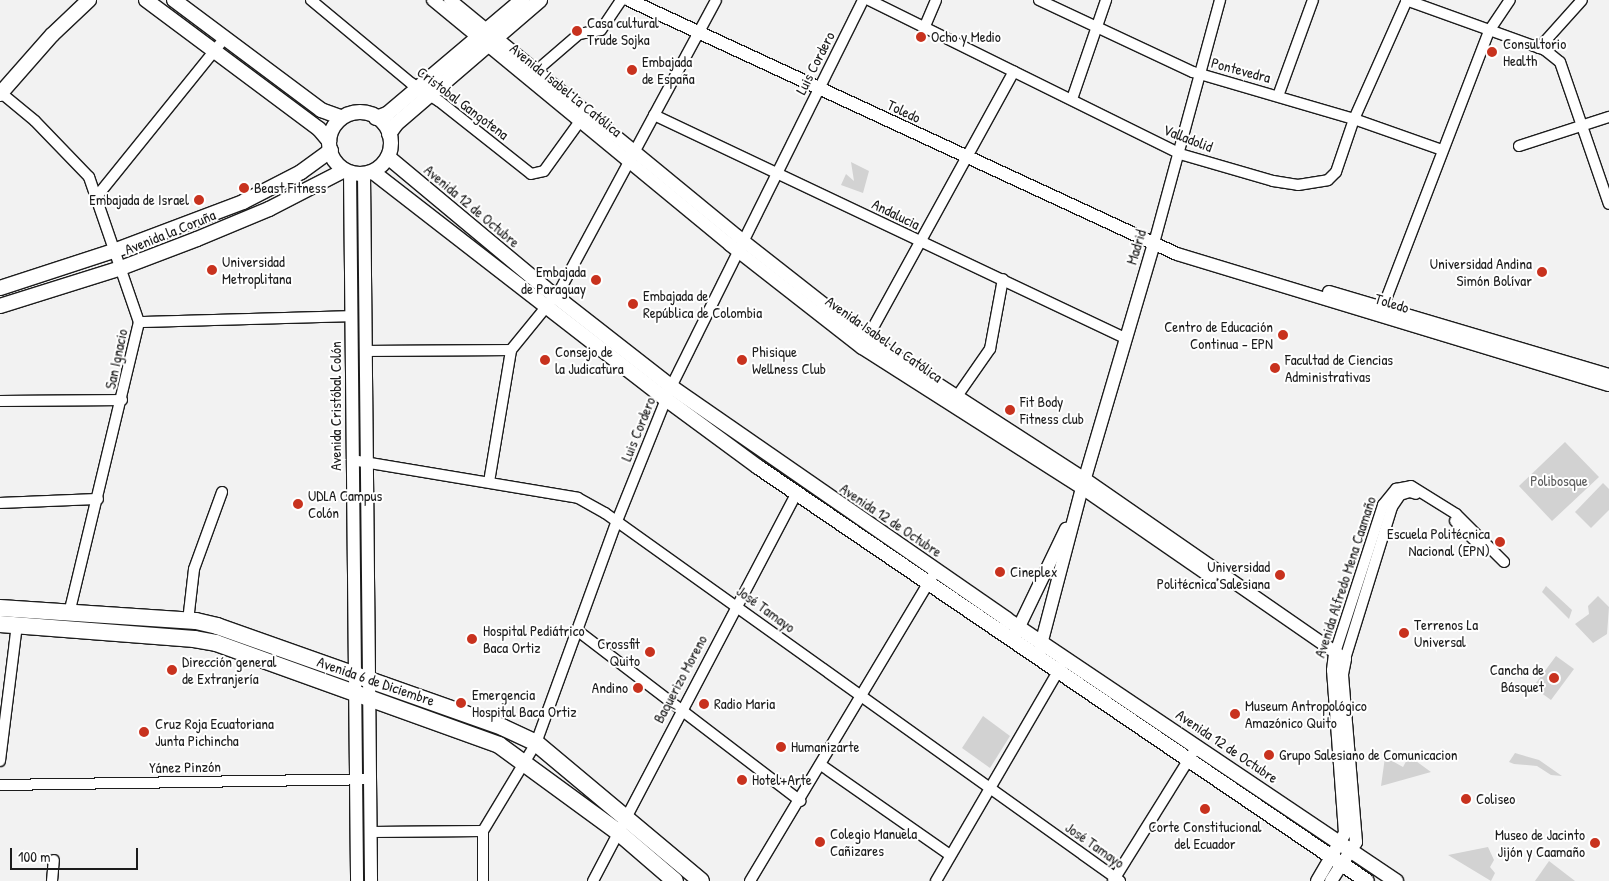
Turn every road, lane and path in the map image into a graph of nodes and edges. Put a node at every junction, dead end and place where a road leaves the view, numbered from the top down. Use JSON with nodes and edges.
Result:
{"nodes":[{"id":1,"x":75,"y":0,"type":"edge"},
{"id":2,"x":89,"y":0,"type":"edge"},
{"id":3,"x":146,"y":0,"type":"edge"},
{"id":4,"x":174,"y":0,"type":"edge"},
{"id":5,"x":311,"y":0,"type":"edge"},
{"id":6,"x":433,"y":0,"type":"edge"},
{"id":7,"x":450,"y":0,"type":"edge"},
{"id":8,"x":522,"y":0,"type":"edge"},
{"id":9,"x":540,"y":0,"type":"edge"},
{"id":10,"x":621,"y":0,"type":"edge"},
{"id":11,"x":630,"y":0,"type":"edge"},
{"id":12,"x":716,"y":0,"type":"edge"},
{"id":13,"x":863,"y":0,"type":"edge"},
{"id":14,"x":869,"y":0,"type":"edge"},
{"id":15,"x":936,"y":0,"type":"edge"},
{"id":16,"x":1039,"y":0,"type":"edge"},
{"id":17,"x":1106,"y":0,"type":"edge"},
{"id":18,"x":1220,"y":0,"type":"edge"},
{"id":19,"x":1313,"y":0,"type":"edge"},
{"id":20,"x":1407,"y":0,"type":"edge"},
{"id":21,"x":1510,"y":0,"type":"edge"},
{"id":22,"x":1582,"y":0,"type":"edge"},
{"id":23,"x":925,"y":26,"type":"junction"},
{"id":24,"x":1097,"y":26,"type":"junction"},
{"id":25,"x":1489,"y":31,"type":"junction"},
{"id":26,"x":699,"y":32,"type":"junction"},
{"id":27,"x":52,"y":35,"type":"junction"},
{"id":28,"x":487,"y":38,"type":"junction"},
{"id":29,"x":224,"y":39,"type":"junction"},
{"id":30,"x":1539,"y":48,"type":"junction"},
{"id":31,"x":216,"y":51,"type":"junction"},
{"id":32,"x":536,"y":71,"type":"junction"},
{"id":33,"x":1014,"y":71,"type":"junction"},
{"id":34,"x":1200,"y":74,"type":"junction"},
{"id":35,"x":418,"y":88,"type":"junction"},
{"id":36,"x":818,"y":88,"type":"junction"},
{"id":37,"x":0,"y":93,"type":"edge"},
{"id":38,"x":430,"y":95,"type":"junction"},
{"id":39,"x":1278,"y":96,"type":"junction"},
{"id":40,"x":1072,"y":99,"type":"junction"},
{"id":41,"x":654,"y":115,"type":"junction"},
{"id":42,"x":340,"y":117,"type":"junction"},
{"id":43,"x":583,"y":117,"type":"junction"},
{"id":44,"x":1609,"y":117,"type":"edge"},
{"id":45,"x":376,"y":118,"type":"junction"},
{"id":46,"x":1354,"y":119,"type":"junction"},
{"id":47,"x":1582,"y":126,"type":"junction"},
{"id":48,"x":389,"y":134,"type":"junction"},
{"id":49,"x":330,"y":146,"type":"junction"},
{"id":50,"x":1519,"y":146,"type":"dead end"},
{"id":51,"x":1442,"y":150,"type":"junction"},
{"id":52,"x":1180,"y":154,"type":"junction"},
{"id":53,"x":388,"y":157,"type":"junction"},
{"id":54,"x":631,"y":157,"type":"junction"},
{"id":55,"x":967,"y":159,"type":"junction"},
{"id":56,"x":348,"y":171,"type":"junction"},
{"id":57,"x":369,"y":173,"type":"junction"},
{"id":58,"x":777,"y":173,"type":"junction"},
{"id":59,"x":1607,"y":191,"type":"edge"},
{"id":60,"x":98,"y":195,"type":"junction"},
{"id":61,"x":1609,"y":204,"type":"edge"},
{"id":62,"x":190,"y":222,"type":"junction"},
{"id":63,"x":197,"y":239,"type":"junction"},
{"id":64,"x":919,"y":242,"type":"junction"},
{"id":65,"x":1154,"y":243,"type":"junction"},
{"id":66,"x":741,"y":246,"type":"junction"},
{"id":67,"x":116,"y":250,"type":"junction"},
{"id":68,"x":121,"y":268,"type":"junction"},
{"id":69,"x":1003,"y":279,"type":"junction"},
{"id":70,"x":0,"y":288,"type":"edge"},
{"id":71,"x":556,"y":297,"type":"junction"},
{"id":72,"x":0,"y":306,"type":"edge"},
{"id":73,"x":546,"y":307,"type":"junction"},
{"id":74,"x":1380,"y":312,"type":"junction"},
{"id":75,"x":351,"y":316,"type":"junction"},
{"id":76,"x":140,"y":322,"type":"junction"},
{"id":77,"x":1125,"y":338,"type":"junction"},
{"id":78,"x":865,"y":343,"type":"junction"},
{"id":79,"x":511,"y":350,"type":"junction"},
{"id":80,"x":366,"y":351,"type":"junction"},
{"id":81,"x":1609,"y":375,"type":"edge"},
{"id":82,"x":1609,"y":386,"type":"edge"},
{"id":83,"x":668,"y":393,"type":"junction"},
{"id":84,"x":122,"y":400,"type":"junction"},
{"id":85,"x":0,"y":401,"type":"edge"},
{"id":86,"x":954,"y":401,"type":"junction"},
{"id":87,"x":352,"y":460,"type":"junction"},
{"id":88,"x":368,"y":461,"type":"junction"},
{"id":89,"x":489,"y":482,"type":"junction"},
{"id":90,"x":1083,"y":483,"type":"junction"},
{"id":91,"x":222,"y":492,"type":"dead end"},
{"id":92,"x":797,"y":494,"type":"junction"},
{"id":93,"x":98,"y":499,"type":"junction"},
{"id":94,"x":1079,"y":502,"type":"junction"},
{"id":95,"x":0,"y":503,"type":"edge"},
{"id":96,"x":617,"y":521,"type":"junction"},
{"id":97,"x":1499,"y":561,"type":"dead end"},
{"id":98,"x":936,"y":570,"type":"junction"},
{"id":99,"x":928,"y":582,"type":"junction"},
{"id":100,"x":736,"y":606,"type":"junction"},
{"id":101,"x":0,"y":608,"type":"edge"},
{"id":102,"x":68,"y":613,"type":"junction"},
{"id":103,"x":188,"y":621,"type":"junction"},
{"id":104,"x":0,"y":624,"type":"edge"},
{"id":105,"x":17,"y":625,"type":"junction"},
{"id":106,"x":1020,"y":628,"type":"junction"},
{"id":107,"x":578,"y":631,"type":"junction"},
{"id":108,"x":1012,"y":642,"type":"junction"},
{"id":109,"x":1042,"y":643,"type":"junction"},
{"id":110,"x":1036,"y":658,"type":"junction"},
{"id":111,"x":1339,"y":661,"type":"junction"},
{"id":112,"x":1073,"y":663,"type":"junction"},
{"id":113,"x":1056,"y":672,"type":"junction"},
{"id":114,"x":363,"y":677,"type":"junction"},
{"id":115,"x":363,"y":696,"type":"junction"},
{"id":116,"x":861,"y":696,"type":"junction"},
{"id":117,"x":681,"y":709,"type":"junction"},
{"id":118,"x":536,"y":743,"type":"junction"},
{"id":119,"x":1197,"y":746,"type":"junction"},
{"id":120,"x":0,"y":761,"type":"edge"},
{"id":121,"x":524,"y":761,"type":"junction"},
{"id":122,"x":1187,"y":761,"type":"junction"},
{"id":123,"x":820,"y":765,"type":"junction"},
{"id":124,"x":355,"y":779,"type":"junction"},
{"id":125,"x":370,"y":779,"type":"junction"},
{"id":126,"x":0,"y":785,"type":"edge"},
{"id":127,"x":991,"y":788,"type":"junction"},
{"id":128,"x":800,"y":801,"type":"junction"},
{"id":129,"x":622,"y":825,"type":"junction"},
{"id":130,"x":483,"y":831,"type":"junction"},
{"id":131,"x":370,"y":832,"type":"junction"},
{"id":132,"x":1346,"y":847,"type":"junction"},
{"id":133,"x":950,"y":855,"type":"junction"},
{"id":134,"x":54,"y":860,"type":"dead end"},
{"id":135,"x":1336,"y":861,"type":"junction"},
{"id":136,"x":671,"y":880,"type":"edge"},
{"id":137,"x":1116,"y":880,"type":"edge"},
{"id":138,"x":52,"y":881,"type":"edge"},
{"id":139,"x":357,"y":881,"type":"edge"},
{"id":140,"x":371,"y":881,"type":"edge"},
{"id":141,"x":484,"y":881,"type":"edge"},
{"id":142,"x":593,"y":881,"type":"edge"},
{"id":143,"x":700,"y":881,"type":"edge"},
{"id":144,"x":750,"y":881,"type":"edge"},
{"id":145,"x":936,"y":881,"type":"edge"},
{"id":146,"x":1317,"y":881,"type":"edge"},
{"id":147,"x":1331,"y":881,"type":"edge"},
{"id":148,"x":1367,"y":881,"type":"edge"},
{"id":149,"x":1396,"y":881,"type":"edge"}],
"edges":[{"from":1,"to":27,"type":"main road"},
{"from":2,"to":27,"type":"main road"},
{"from":3,"to":31,"type":"main road"},
{"from":4,"to":29,"type":"main road"},
{"from":5,"to":35,"type":"street","name":"Cristobal Gangotena"},
{"from":6,"to":28,"type":"street","name":"Avenida Isabel La Católica"},
{"from":7,"to":28,"type":"street","name":"Avenida Isabel La Católica"},
{"from":8,"to":28,"type":"main road"},
{"from":9,"to":28,"type":"main road"},
{"from":10,"to":32,"type":"street"},
{"from":11,"to":26,"type":"street","name":"Toledo"},
{"from":12,"to":26,"type":"street"},
{"from":13,"to":36,"type":"street","name":"Luis Cordero"},
{"from":14,"to":23,"type":"street","name":"Valladolid"},
{"from":15,"to":23,"type":"street"},
{"from":16,"to":24,"type":"street","name":"Pontevedra"},
{"from":17,"to":24,"type":"street"},
{"from":18,"to":34,"type":"street","name":"Madrid"},
{"from":19,"to":39,"type":"street"},
{"from":20,"to":25,"type":"street"},
{"from":20,"to":46,"type":"street","name":"Valladolid"},
{"from":21,"to":25,"type":"street"},
{"from":22,"to":30,"type":"street"},
{"from":23,"to":33,"type":"street","name":"Valladolid"},
{"from":24,"to":34,"type":"street","name":"Pontevedra"},
{"from":24,"to":40,"type":"street"},
{"from":25,"to":30,"type":"street"},
{"from":25,"to":51,"type":"street"},
{"from":26,"to":36,"type":"street","name":"Toledo"},
{"from":26,"to":41,"type":"street"},
{"from":27,"to":37,"type":"main road"},
{"from":28,"to":32,"type":"street","name":"Avenida Isabel La Católica"},
{"from":28,"to":35,"type":"main road"},
{"from":28,"to":38,"type":"main road"},
{"from":28,"to":43,"type":"street","name":"Avenida Isabel La Católica"},
{"from":29,"to":31,"type":"street"},
{"from":29,"to":42,"type":"main road"},
{"from":30,"to":47,"type":"street"},
{"from":31,"to":49,"type":"main road"},
{"from":31,"to":60,"type":"street"},
{"from":32,"to":43,"type":"street","name":"Avenida Isabel La Católica"},
{"from":33,"to":40,"type":"street","name":"Valladolid"},
{"from":33,"to":55,"type":"street"},
{"from":34,"to":39,"type":"street","name":"Pontevedra"},
{"from":34,"to":52,"type":"street","name":"Madrid"},
{"from":35,"to":38,"type":"street","name":"Cristobal Gangotena"},
{"from":35,"to":45,"type":"main road"},
{"from":36,"to":55,"type":"street","name":"Toledo"},
{"from":36,"to":58,"type":"street","name":"Luis Cordero"},
{"from":37,"to":60,"type":"street","name":"San Ignacio"},
{"from":38,"to":43,"type":"street","name":"Cristobal Gangotena"},
{"from":38,"to":48,"type":"main road"},
{"from":39,"to":46,"type":"street","name":"Pontevedra"},
{"from":40,"to":52,"type":"street","name":"Valladolid"},
{"from":41,"to":54,"type":"street"},
{"from":41,"to":58,"type":"street","name":"Andalucia"},
{"from":42,"to":45,"type":"main road"},
{"from":42,"to":49,"type":"main road"},
{"from":43,"to":54,"type":"street","name":"Avenida Isabel La Católica"},
{"from":44,"to":47,"type":"street"},
{"from":45,"to":48,"type":"main road"},
{"from":46,"to":51,"type":"street","name":"Pontevedra"},
{"from":46,"to":52,"type":"street","name":"Valladolid"},
{"from":47,"to":50,"type":"street"},
{"from":47,"to":59,"type":"street"},
{"from":48,"to":53,"type":"main road"},
{"from":49,"to":56,"type":"main road"},
{"from":49,"to":62,"type":"main road","name":"Avenida la Coruña"},
{"from":51,"to":74,"type":"street"},
{"from":52,"to":65,"type":"street","name":"Madrid"},
{"from":53,"to":57,"type":"main road"},
{"from":53,"to":71,"type":"main road","name":"Avenida 12 de Octubre"},
{"from":54,"to":66,"type":"street","name":"Avenida Isabel La Católica"},
{"from":54,"to":71,"type":"street"},
{"from":55,"to":64,"type":"street"},
{"from":55,"to":65,"type":"street","name":"Toledo"},
{"from":56,"to":57,"type":"main road"},
{"from":56,"to":63,"type":"main road","name":"Avenida la Coruña"},
{"from":56,"to":75,"type":"street","name":"Avenida Cristóbal Colón"},
{"from":57,"to":73,"type":"main road","name":"Avenida 12 de Octubre"},
{"from":57,"to":80,"type":"street","name":"Avenida Cristóbal Colón"},
{"from":58,"to":64,"type":"street","name":"Andalucia"},
{"from":58,"to":66,"type":"street","name":"Luis Cordero"},
{"from":59,"to":61,"type":"street"},
{"from":60,"to":67,"type":"street","name":"San Ignacio"},
{"from":62,"to":63,"type":"main road"},
{"from":62,"to":67,"type":"main road","name":"Avenida la Coruña"},
{"from":63,"to":68,"type":"main road","name":"Avenida la Coruña"},
{"from":64,"to":69,"type":"street","name":"Andalucia"},
{"from":64,"to":78,"type":"street"},
{"from":65,"to":74,"type":"street","name":"Toledo"},
{"from":65,"to":77,"type":"street","name":"Madrid"},
{"from":66,"to":78,"type":"street","name":"Avenida Isabel La Católica"},
{"from":66,"to":83,"type":"street","name":"Luis Cordero"},
{"from":67,"to":68,"type":"street","name":"San Ignacio"},
{"from":67,"to":70,"type":"main road","name":"Avenida la Coruña"},
{"from":68,"to":72,"type":"main road","name":"Avenida la Coruña"},
{"from":68,"to":76,"type":"street","name":"San Ignacio"},
{"from":69,"to":77,"type":"street","name":"Andalucia"},
{"from":69,"to":86,"type":"street"},
{"from":71,"to":73,"type":"street"},
{"from":71,"to":83,"type":"main road","name":"Avenida 12 de Octubre"},
{"from":73,"to":79,"type":"street"},
{"from":73,"to":83,"type":"main road","name":"Avenida 12 de Octubre"},
{"from":74,"to":81,"type":"street","name":"Toledo"},
{"from":74,"to":82,"type":"street","name":"Toledo"},
{"from":75,"to":76,"type":"street"},
{"from":75,"to":87,"type":"street","name":"Avenida Cristóbal Colón"},
{"from":76,"to":84,"type":"street","name":"San Ignacio"},
{"from":77,"to":90,"type":"street","name":"Madrid"},
{"from":78,"to":86,"type":"street","name":"Avenida Isabel La Católica"},
{"from":79,"to":80,"type":"street"},
{"from":79,"to":89,"type":"street"},
{"from":80,"to":88,"type":"street","name":"Avenida Cristóbal Colón"},
{"from":83,"to":92,"type":"main road","name":"Avenida 12 de Octubre"},
{"from":83,"to":96,"type":"street","name":"Luis Cordero"},
{"from":83,"to":98,"type":"main road","name":"Avenida 12 de Octubre"},
{"from":84,"to":85,"type":"street"},
{"from":84,"to":93,"type":"street","name":"San Ignacio"},
{"from":86,"to":90,"type":"street","name":"Avenida Isabel La Católica"},
{"from":87,"to":88,"type":"street","name":"José Tamayo"},
{"from":87,"to":114,"type":"street","name":"Avenida Cristóbal Colón"},
{"from":88,"to":89,"type":"street","name":"José Tamayo"},
{"from":88,"to":114,"type":"street","name":"Avenida Cristóbal Colón"},
{"from":89,"to":96,"type":"street","name":"José Tamayo"},
{"from":90,"to":94,"type":"street","name":"Madrid"},
{"from":90,"to":111,"type":"street","name":"Avenida Isabel La Católica"},
{"from":91,"to":103,"type":"street"},
{"from":92,"to":99,"type":"main road","name":"Avenida 12 de Octubre"},
{"from":92,"to":100,"type":"street","name":"Baquerizo Moreno"},
{"from":93,"to":95,"type":"street"},
{"from":93,"to":102,"type":"street","name":"San Ignacio"},
{"from":94,"to":106,"type":"street","name":"Madrid"},
{"from":94,"to":109,"type":"street","name":"Madrid"},
{"from":96,"to":100,"type":"street","name":"José Tamayo"},
{"from":96,"to":107,"type":"street","name":"Luis Cordero"},
{"from":97,"to":111,"type":"street","name":"Avenida Alfredo Mena Caamaño"},
{"from":98,"to":99,"type":"street"},
{"from":98,"to":106,"type":"main road","name":"Avenida 12 de Octubre"},
{"from":99,"to":108,"type":"main road","name":"Avenida 12 de Octubre"},
{"from":99,"to":116,"type":"street"},
{"from":100,"to":116,"type":"street","name":"José Tamayo"},
{"from":100,"to":117,"type":"street","name":"Baquerizo Moreno"},
{"from":101,"to":102,"type":"main road","name":"Avenida 6 de Diciembre"},
{"from":102,"to":103,"type":"main road","name":"Avenida 6 de Diciembre"},
{"from":103,"to":114,"type":"main road","name":"Avenida 6 de Diciembre"},
{"from":104,"to":105,"type":"main road","name":"Avenida 6 de Diciembre"},
{"from":105,"to":115,"type":"main road","name":"Avenida 6 de Diciembre"},
{"from":105,"to":120,"type":"street"},
{"from":106,"to":108,"type":"street","name":"Madrid"},
{"from":106,"to":109,"type":"main road","name":"Avenida 12 de Octubre"},
{"from":107,"to":117,"type":"street"},
{"from":107,"to":118,"type":"street","name":"Luis Cordero"},
{"from":108,"to":110,"type":"main road","name":"Avenida 12 de Octubre"},
{"from":109,"to":110,"type":"street","name":"Madrid"},
{"from":109,"to":112,"type":"main road","name":"Avenida 12 de Octubre"},
{"from":110,"to":113,"type":"main road","name":"Avenida 12 de Octubre"},
{"from":111,"to":132,"type":"street","name":"Avenida Alfredo Mena Caamaño"},
{"from":112,"to":113,"type":"street"},
{"from":112,"to":119,"type":"main road","name":"Avenida 12 de Octubre"},
{"from":113,"to":122,"type":"main road","name":"Avenida 12 de Octubre"},
{"from":113,"to":127,"type":"street"},
{"from":114,"to":115,"type":"street","name":"Avenida Cristóbal Colón"},
{"from":114,"to":118,"type":"main road","name":"Avenida 6 de Diciembre"},
{"from":115,"to":121,"type":"main road","name":"Avenida 6 de Diciembre"},
{"from":115,"to":124,"type":"street","name":"Avenida Cristóbal Colón"},
{"from":115,"to":125,"type":"street","name":"Avenida Cristóbal Colón"},
{"from":116,"to":123,"type":"street"},
{"from":116,"to":127,"type":"street","name":"José Tamayo"},
{"from":117,"to":128,"type":"street"},
{"from":117,"to":129,"type":"street","name":"Baquerizo Moreno"},
{"from":118,"to":121,"type":"street","name":"Luis Cordero"},
{"from":118,"to":129,"type":"main road","name":"Avenida 6 de Diciembre"},
{"from":119,"to":122,"type":"street"},
{"from":119,"to":132,"type":"main road","name":"Avenida 12 de Octubre"},
{"from":121,"to":129,"type":"main road","name":"Avenida 6 de Diciembre"},
{"from":121,"to":130,"type":"street","name":"Luis Cordero"},
{"from":122,"to":135,"type":"main road","name":"Avenida 12 de Octubre"},
{"from":122,"to":137,"type":"street"},
{"from":123,"to":128,"type":"street"},
{"from":123,"to":133,"type":"street"},
{"from":124,"to":125,"type":"street","name":"Yánez Pinzón"},
{"from":124,"to":126,"type":"street","name":"Yánez Pinzón"},
{"from":124,"to":139,"type":"street","name":"Avenida Cristóbal Colón"},
{"from":125,"to":131,"type":"street","name":"Avenida Cristóbal Colón"},
{"from":127,"to":133,"type":"street"},
{"from":127,"to":137,"type":"street","name":"José Tamayo"},
{"from":128,"to":144,"type":"street"},
{"from":129,"to":136,"type":"main road","name":"Avenida 6 de Diciembre"},
{"from":129,"to":142,"type":"street","name":"Baquerizo Moreno"},
{"from":129,"to":143,"type":"main road","name":"Avenida 6 de Diciembre"},
{"from":130,"to":131,"type":"street"},
{"from":130,"to":141,"type":"street"},
{"from":131,"to":140,"type":"street","name":"Avenida Cristóbal Colón"},
{"from":132,"to":135,"type":"street"},
{"from":132,"to":149,"type":"main road","name":"Avenida 12 de Octubre"},
{"from":133,"to":145,"type":"street"},
{"from":134,"to":138,"type":"street"},
{"from":135,"to":146,"type":"street"},
{"from":135,"to":147,"type":"street"},
{"from":135,"to":148,"type":"main road","name":"Avenida 12 de Octubre"}]}
